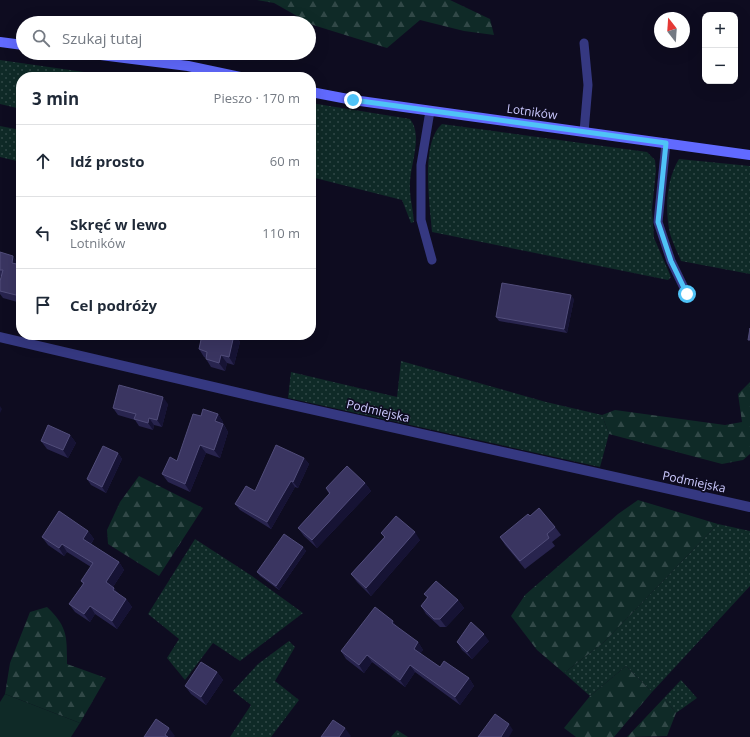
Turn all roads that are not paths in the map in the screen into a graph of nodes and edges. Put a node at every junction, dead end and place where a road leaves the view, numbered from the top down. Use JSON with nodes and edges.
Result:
{"nodes":[{"id":1,"x":0,"y":42,"type":"edge"},
{"id":2,"x":584,"y":43,"type":"dead end"},
{"id":3,"x":16,"y":44,"type":"edge"},
{"id":4,"x":140,"y":60,"type":"edge"},
{"id":5,"x":216,"y":72,"type":"edge"},
{"id":6,"x":316,"y":93,"type":"edge"},
{"id":7,"x":430,"y":111,"type":"junction"},
{"id":8,"x":584,"y":132,"type":"junction"},
{"id":9,"x":666,"y":143,"type":"junction"},
{"id":10,"x":750,"y":155,"type":"edge"},
{"id":11,"x":432,"y":260,"type":"dead end"},
{"id":12,"x":687,"y":294,"type":"dead end"},
{"id":13,"x":0,"y":337,"type":"edge"},
{"id":14,"x":750,"y":507,"type":"edge"}],
"edges":[{"from":1,"to":3,"type":"street"},
{"from":2,"to":8,"type":"lane"},
{"from":4,"to":5,"type":"street"},
{"from":6,"to":7,"type":"street","name":"Lotników"},
{"from":7,"to":8,"type":"street","name":"Lotników"},
{"from":7,"to":11,"type":"lane"},
{"from":8,"to":9,"type":"street","name":"Lotników"},
{"from":9,"to":10,"type":"street","name":"Lotników"},
{"from":9,"to":12,"type":"lane"},
{"from":13,"to":14,"type":"street","name":"Podmiejska"}]}
